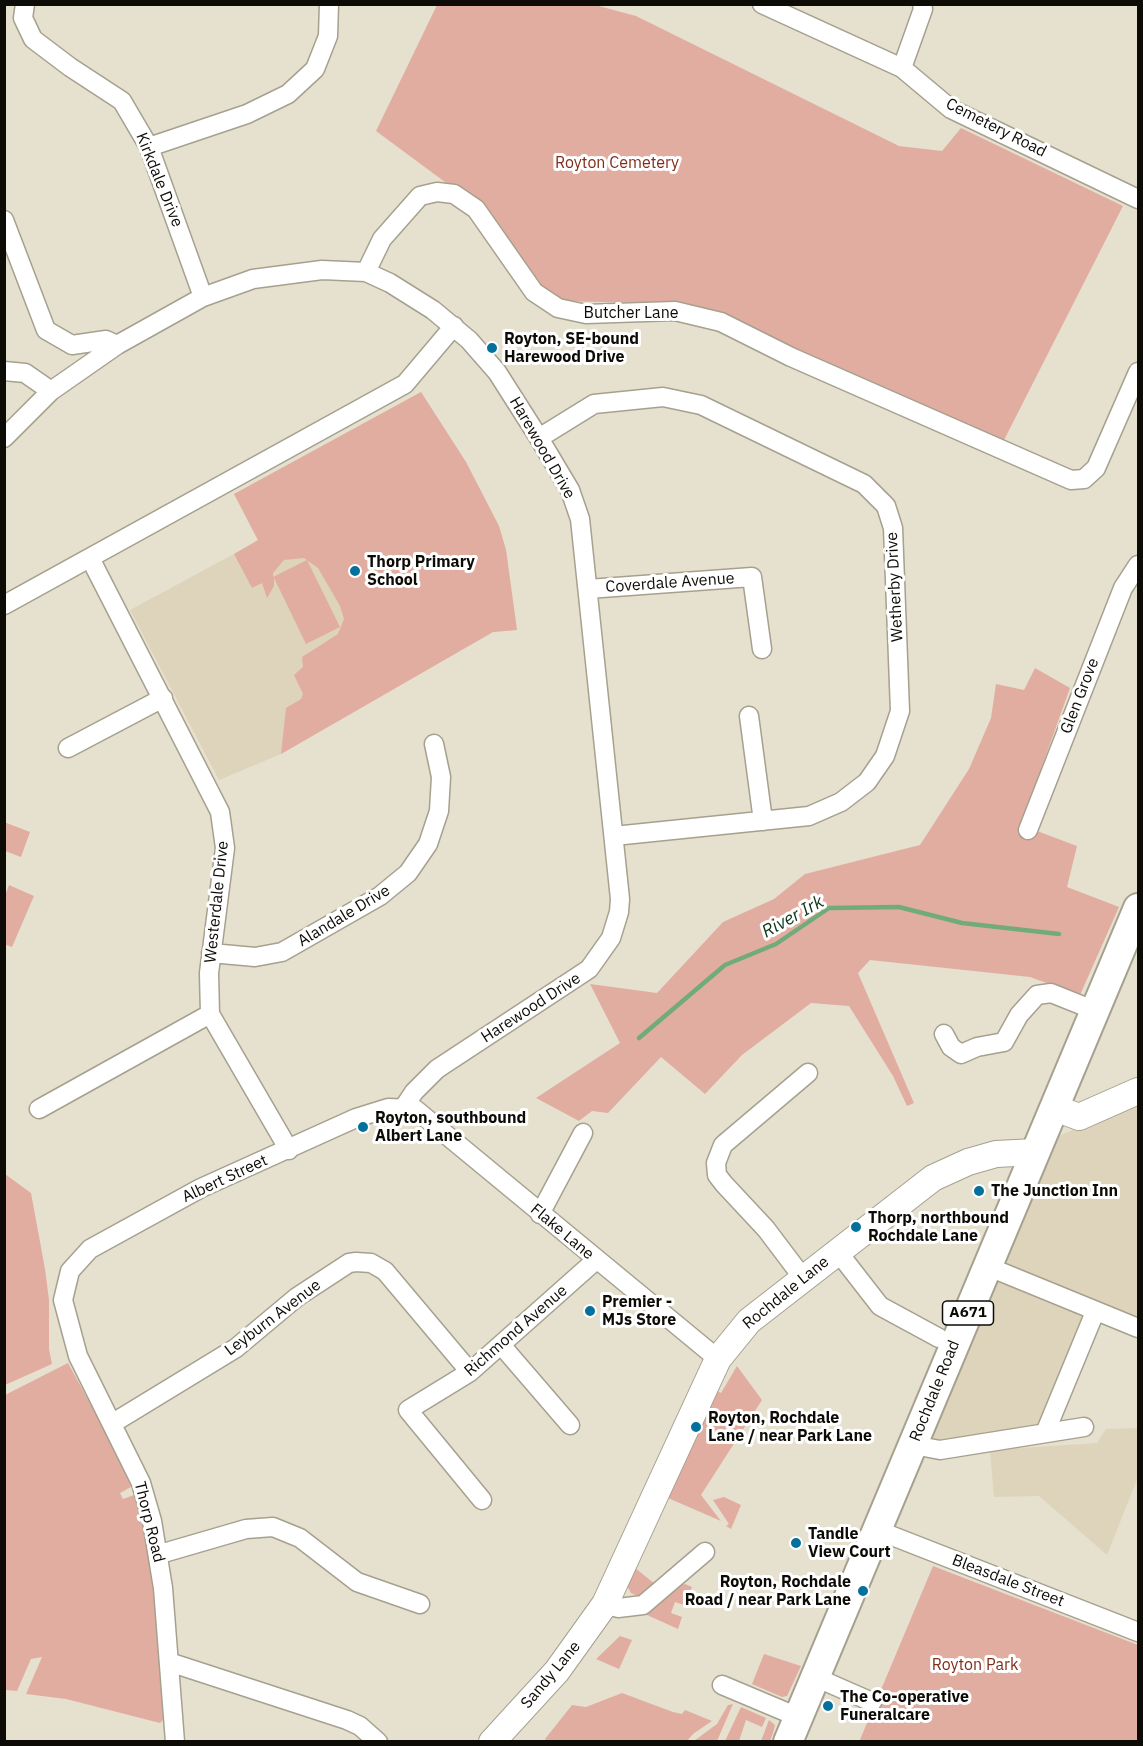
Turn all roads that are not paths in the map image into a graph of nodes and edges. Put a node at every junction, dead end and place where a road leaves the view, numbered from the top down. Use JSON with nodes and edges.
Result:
{"nodes":[{"id":1,"x":25,"y":4,"type":"edge"},
{"id":2,"x":329,"y":4,"type":"edge"},
{"id":3,"x":762,"y":4,"type":"edge"},
{"id":4,"x":922,"y":4,"type":"edge"},
{"id":5,"x":902,"y":68,"type":"junction"},
{"id":6,"x":149,"y":147,"type":"junction"},
{"id":7,"x":1138,"y":199,"type":"edge"},
{"id":8,"x":4,"y":220,"type":"edge"},
{"id":9,"x":366,"y":272,"type":"junction"},
{"id":10,"x":203,"y":297,"type":"junction"},
{"id":11,"x":454,"y":326,"type":"junction"},
{"id":12,"x":117,"y":345,"type":"junction"},
{"id":13,"x":4,"y":371,"type":"edge"},
{"id":14,"x":1138,"y":372,"type":"edge"},
{"id":15,"x":51,"y":391,"type":"junction"},
{"id":16,"x":4,"y":438,"type":"edge"},
{"id":17,"x":539,"y":438,"type":"junction"},
{"id":18,"x":90,"y":558,"type":"junction"},
{"id":19,"x":1138,"y":565,"type":"edge"},
{"id":20,"x":588,"y":589,"type":"junction"},
{"id":21,"x":4,"y":605,"type":"edge"},
{"id":22,"x":762,"y":649,"type":"dead end"},
{"id":23,"x":163,"y":698,"type":"junction"},
{"id":24,"x":749,"y":716,"type":"dead end"},
{"id":25,"x":434,"y":744,"type":"dead end"},
{"id":26,"x":68,"y":748,"type":"dead end"},
{"id":27,"x":763,"y":821,"type":"junction"},
{"id":28,"x":1028,"y":830,"type":"dead end"},
{"id":29,"x":614,"y":836,"type":"junction"},
{"id":30,"x":1138,"y":908,"type":"edge"},
{"id":31,"x":211,"y":953,"type":"junction"},
{"id":32,"x":1096,"y":1011,"type":"junction"},
{"id":33,"x":210,"y":1014,"type":"junction"},
{"id":34,"x":944,"y":1034,"type":"dead end"},
{"id":35,"x":808,"y":1073,"type":"dead end"},
{"id":36,"x":1138,"y":1091,"type":"edge"},
{"id":37,"x":404,"y":1107,"type":"junction"},
{"id":38,"x":1055,"y":1108,"type":"junction"},
{"id":39,"x":39,"y":1109,"type":"dead end"},
{"id":40,"x":583,"y":1133,"type":"dead end"},
{"id":41,"x":289,"y":1150,"type":"junction"},
{"id":42,"x":1035,"y":1152,"type":"junction"},
{"id":43,"x":540,"y":1214,"type":"junction"},
{"id":44,"x":838,"y":1252,"type":"junction"},
{"id":45,"x":596,"y":1260,"type":"junction"},
{"id":46,"x":989,"y":1267,"type":"junction"},
{"id":47,"x":803,"y":1278,"type":"junction"},
{"id":48,"x":65,"y":1283,"type":"joint"},
{"id":49,"x":1095,"y":1312,"type":"junction"},
{"id":50,"x":1138,"y":1328,"type":"edge"},
{"id":51,"x":939,"y":1338,"type":"dead end"},
{"id":52,"x":502,"y":1346,"type":"junction"},
{"id":53,"x":718,"y":1359,"type":"junction"},
{"id":54,"x":470,"y":1372,"type":"junction"},
{"id":55,"x":113,"y":1422,"type":"junction"},
{"id":56,"x":570,"y":1425,"type":"dead end"},
{"id":57,"x":1084,"y":1427,"type":"dead end"},
{"id":58,"x":1045,"y":1433,"type":"junction"},
{"id":59,"x":913,"y":1445,"type":"junction"},
{"id":60,"x":482,"y":1500,"type":"dead end"},
{"id":61,"x":877,"y":1530,"type":"junction"},
{"id":62,"x":705,"y":1552,"type":"dead end"},
{"id":63,"x":159,"y":1554,"type":"junction"},
{"id":64,"x":420,"y":1604,"type":"dead end"},
{"id":65,"x":605,"y":1604,"type":"junction"},
{"id":66,"x":1138,"y":1632,"type":"edge"},
{"id":67,"x":169,"y":1662,"type":"junction"},
{"id":68,"x":815,"y":1677,"type":"junction"},
{"id":69,"x":722,"y":1685,"type":"dead end"},
{"id":70,"x":872,"y":1702,"type":"dead end"},
{"id":71,"x":793,"y":1729,"type":"edge"},
{"id":72,"x":175,"y":1742,"type":"edge"},
{"id":73,"x":378,"y":1742,"type":"edge"},
{"id":74,"x":492,"y":1742,"type":"edge"}],
"edges":[{"from":1,"to":6,"type":"street","name":"Kirkdale Drive"},
{"from":2,"to":6,"type":"street"},
{"from":3,"to":5,"type":"street","name":"Cemetery Road"},
{"from":4,"to":5,"type":"street"},
{"from":5,"to":7,"type":"street","name":"Cemetery Road"},
{"from":6,"to":10,"type":"street","name":"Kirkdale Drive"},
{"from":8,"to":12,"type":"street"},
{"from":9,"to":10,"type":"street","name":"Harewood Drive"},
{"from":9,"to":11,"type":"street","name":"Harewood Drive"},
{"from":9,"to":14,"type":"street","name":"Butcher Lane"},
{"from":10,"to":12,"type":"street","name":"Harewood Drive"},
{"from":11,"to":17,"type":"street","name":"Harewood Drive"},
{"from":11,"to":18,"type":"street"},
{"from":12,"to":15,"type":"street","name":"Harewood Drive"},
{"from":13,"to":15,"type":"street"},
{"from":15,"to":16,"type":"street","name":"Harewood Drive"},
{"from":17,"to":20,"type":"street","name":"Harewood Drive"},
{"from":17,"to":27,"type":"street","name":"Wetherby Drive"},
{"from":18,"to":21,"type":"street"},
{"from":18,"to":23,"type":"street","name":"Westerdale Drive"},
{"from":19,"to":28,"type":"street","name":"Glen Grove"},
{"from":20,"to":22,"type":"street","name":"Coverdale Avenue"},
{"from":20,"to":29,"type":"street","name":"Harewood Drive"},
{"from":23,"to":26,"type":"street"},
{"from":23,"to":31,"type":"street","name":"Westerdale Drive"},
{"from":24,"to":27,"type":"street"},
{"from":25,"to":31,"type":"street","name":"Alandale Drive"},
{"from":27,"to":29,"type":"street","name":"Wetherby Drive"},
{"from":29,"to":37,"type":"street","name":"Harewood Drive"},
{"from":30,"to":32,"type":"main road","name":"Rochdale Road","number":"A671"},
{"from":31,"to":33,"type":"street","name":"Westerdale Drive"},
{"from":32,"to":34,"type":"street"},
{"from":32,"to":38,"type":"main road","name":"Rochdale Road","number":"A671"},
{"from":33,"to":39,"type":"street"},
{"from":33,"to":41,"type":"street"},
{"from":35,"to":47,"type":"street"},
{"from":36,"to":38,"type":"street"},
{"from":37,"to":41,"type":"street","name":"Albert Street"},
{"from":37,"to":43,"type":"street","name":"Flake Lane"},
{"from":38,"to":42,"type":"main road","name":"Rochdale Road","number":"A671"},
{"from":40,"to":43,"type":"street"},
{"from":41,"to":48,"type":"street","name":"Albert Street"},
{"from":42,"to":44,"type":"street","name":"Rochdale Lane"},
{"from":42,"to":46,"type":"main road","name":"Rochdale Road","number":"A671"},
{"from":43,"to":45,"type":"street","name":"Flake Lane"},
{"from":44,"to":47,"type":"street","name":"Rochdale Lane"},
{"from":44,"to":51,"type":"street"},
{"from":45,"to":52,"type":"street","name":"Richmond Avenue"},
{"from":45,"to":53,"type":"street","name":"Flake Lane"},
{"from":46,"to":49,"type":"street"},
{"from":46,"to":59,"type":"main road","name":"Rochdale Road","number":"A671"},
{"from":47,"to":53,"type":"street","name":"Rochdale Lane"},
{"from":48,"to":55,"type":"street","name":"Thorp Road"},
{"from":49,"to":50,"type":"street"},
{"from":49,"to":58,"type":"street"},
{"from":52,"to":54,"type":"street","name":"Richmond Avenue"},
{"from":52,"to":56,"type":"street"},
{"from":53,"to":65,"type":"street","name":"Rochdale Lane"},
{"from":54,"to":55,"type":"street","name":"Leyburn Avenue"},
{"from":54,"to":60,"type":"street","name":"Richmond Avenue"},
{"from":55,"to":63,"type":"street","name":"Thorp Road"},
{"from":57,"to":58,"type":"street"},
{"from":58,"to":59,"type":"street"},
{"from":59,"to":61,"type":"main road","name":"Rochdale Road","number":"A671"},
{"from":61,"to":66,"type":"street","name":"Bleasdale Street"},
{"from":61,"to":68,"type":"main road","name":"Rochdale Road","number":"A671"},
{"from":62,"to":65,"type":"street"},
{"from":63,"to":64,"type":"street"},
{"from":63,"to":67,"type":"street","name":"Thorp Road"},
{"from":65,"to":74,"type":"street","name":"Sandy Lane"},
{"from":67,"to":72,"type":"street","name":"Thorp Road"},
{"from":67,"to":73,"type":"street"},
{"from":68,"to":70,"type":"street"},
{"from":68,"to":71,"type":"main road","name":"Rochdale Road","number":"A671"},
{"from":69,"to":71,"type":"street"}]}
